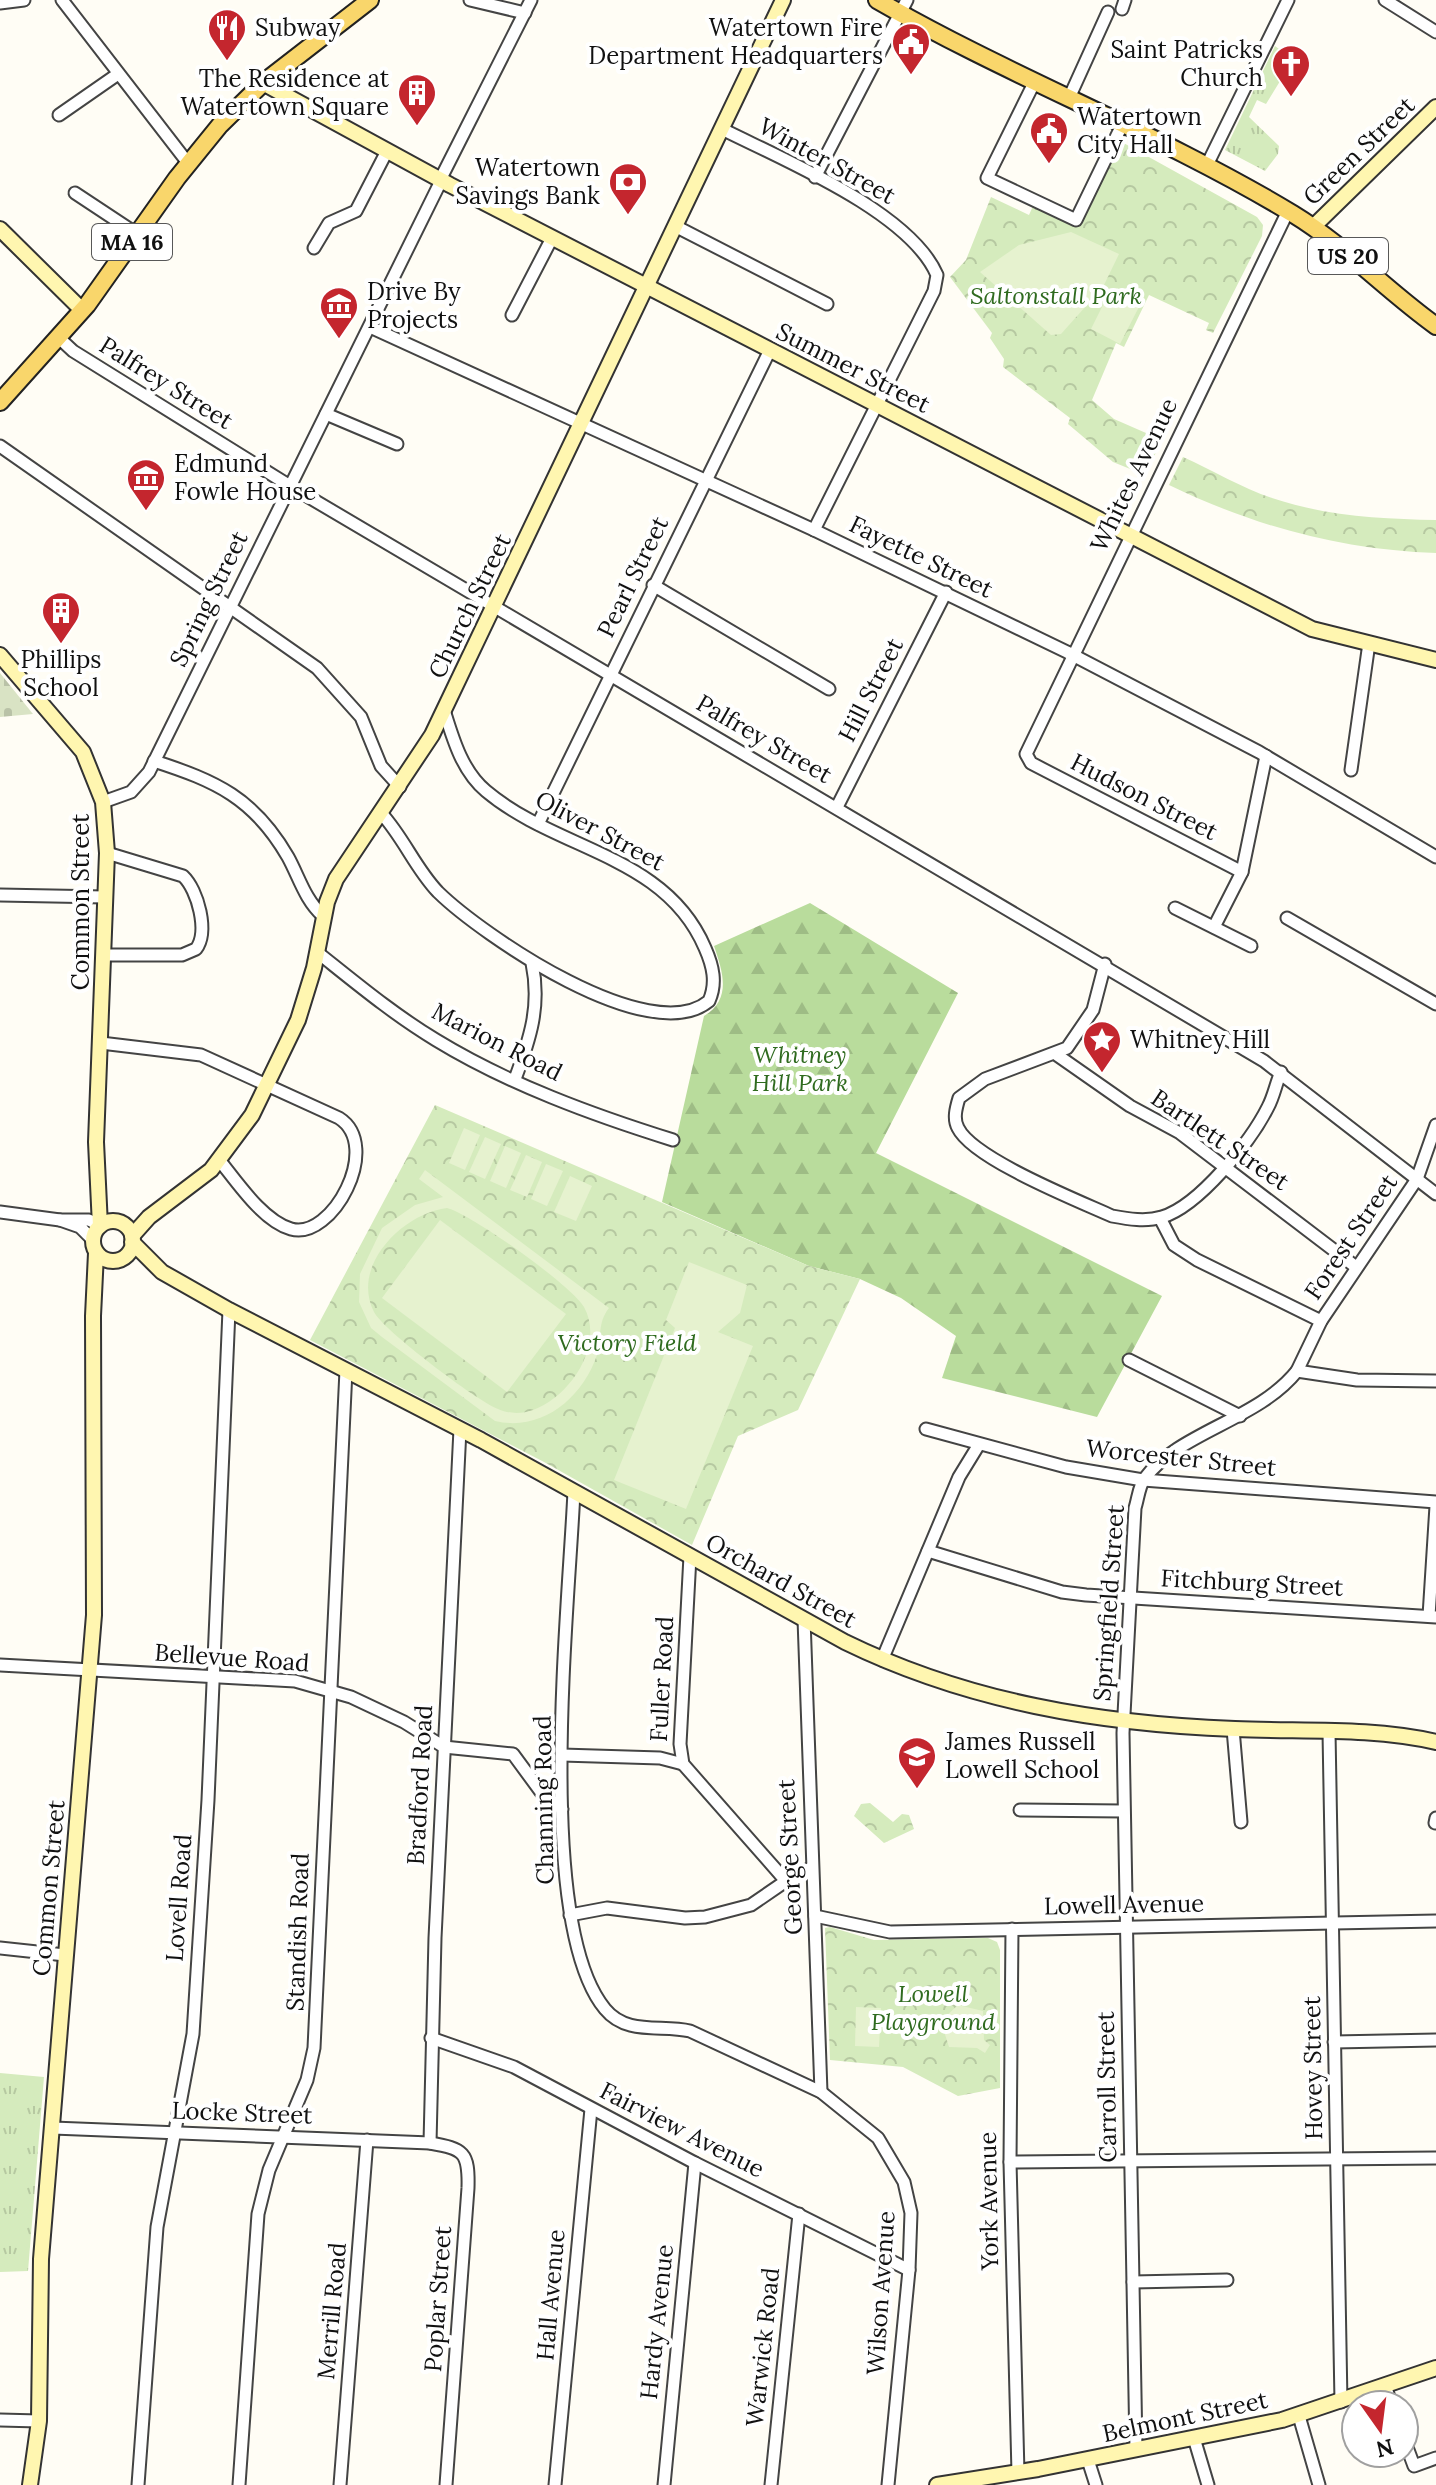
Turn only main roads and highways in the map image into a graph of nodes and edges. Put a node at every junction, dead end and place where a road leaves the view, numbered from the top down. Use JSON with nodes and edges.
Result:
{"nodes":[{"id":1,"x":370,"y":0,"type":"edge"},
{"id":2,"x":783,"y":0,"type":"edge"},
{"id":3,"x":877,"y":0,"type":"edge"},
{"id":4,"x":904,"y":6,"type":"edge"},
{"id":5,"x":263,"y":83,"type":"junction"},
{"id":6,"x":1436,"y":107,"type":"edge"},
{"id":7,"x":1313,"y":227,"type":"junction"},
{"id":8,"x":0,"y":229,"type":"edge"},
{"id":9,"x":648,"y":287,"type":"junction"},
{"id":10,"x":82,"y":310,"type":"junction"},
{"id":11,"x":1436,"y":326,"type":"edge"},
{"id":12,"x":2,"y":395,"type":"edge"},
{"id":13,"x":0,"y":655,"type":"edge"},
{"id":14,"x":1436,"y":660,"type":"edge"},
{"id":15,"x":98,"y":1184,"type":"junction"},
{"id":16,"x":167,"y":1204,"type":"junction"},
{"id":17,"x":118,"y":1222,"type":"junction"},
{"id":18,"x":97,"y":1236,"type":"junction"},
{"id":19,"x":132,"y":1239,"type":"junction"},
{"id":20,"x":118,"y":1260,"type":"junction"},
{"id":21,"x":162,"y":1272,"type":"junction"},
{"id":22,"x":94,"y":1293,"type":"junction"},
{"id":23,"x":1436,"y":1742,"type":"edge"},
{"id":24,"x":1436,"y":2368,"type":"edge"},
{"id":25,"x":981,"y":2482,"type":"edge"},
{"id":26,"x":30,"y":2485,"type":"edge"},
{"id":27,"x":937,"y":2485,"type":"edge"}],
"edges":[{"from":1,"to":5,"type":"main road","number":"MA 16"},
{"from":2,"to":9,"type":"main road","name":"Church Street"},
{"from":3,"to":4,"type":"main road","number":"US 20"},
{"from":4,"to":7,"type":"main road","number":"US 20"},
{"from":5,"to":9,"type":"main road","name":"Summer Street"},
{"from":5,"to":10,"type":"main road","number":"MA 16"},
{"from":6,"to":7,"type":"main road","name":"Green Street"},
{"from":7,"to":11,"type":"main road","number":"US 20"},
{"from":8,"to":10,"type":"main road"},
{"from":9,"to":14,"type":"main road","name":"Summer Street"},
{"from":9,"to":16,"type":"main road","name":"Church Street"},
{"from":10,"to":12,"type":"main road","number":"MA 16"},
{"from":13,"to":15,"type":"main road","name":"Common Street"},
{"from":15,"to":17,"type":"main road","name":"Common Street"},
{"from":15,"to":18,"type":"main road","name":"Common Street"},
{"from":16,"to":17,"type":"main road","name":"Church Street"},
{"from":16,"to":19,"type":"main road","name":"Church Street"},
{"from":17,"to":18,"type":"main road"},
{"from":17,"to":19,"type":"main road"},
{"from":18,"to":20,"type":"main road"},
{"from":18,"to":22,"type":"main road","name":"Common Street"},
{"from":19,"to":20,"type":"main road"},
{"from":19,"to":21,"type":"main road","name":"Orchard Street"},
{"from":20,"to":21,"type":"main road","name":"Orchard Street"},
{"from":20,"to":22,"type":"main road"},
{"from":21,"to":23,"type":"main road","name":"Orchard Street"},
{"from":22,"to":26,"type":"main road","name":"Common Street"},
{"from":24,"to":25,"type":"main road","name":"Belmont Street"},
{"from":25,"to":27,"type":"main road","name":"Belmont Street"}]}
